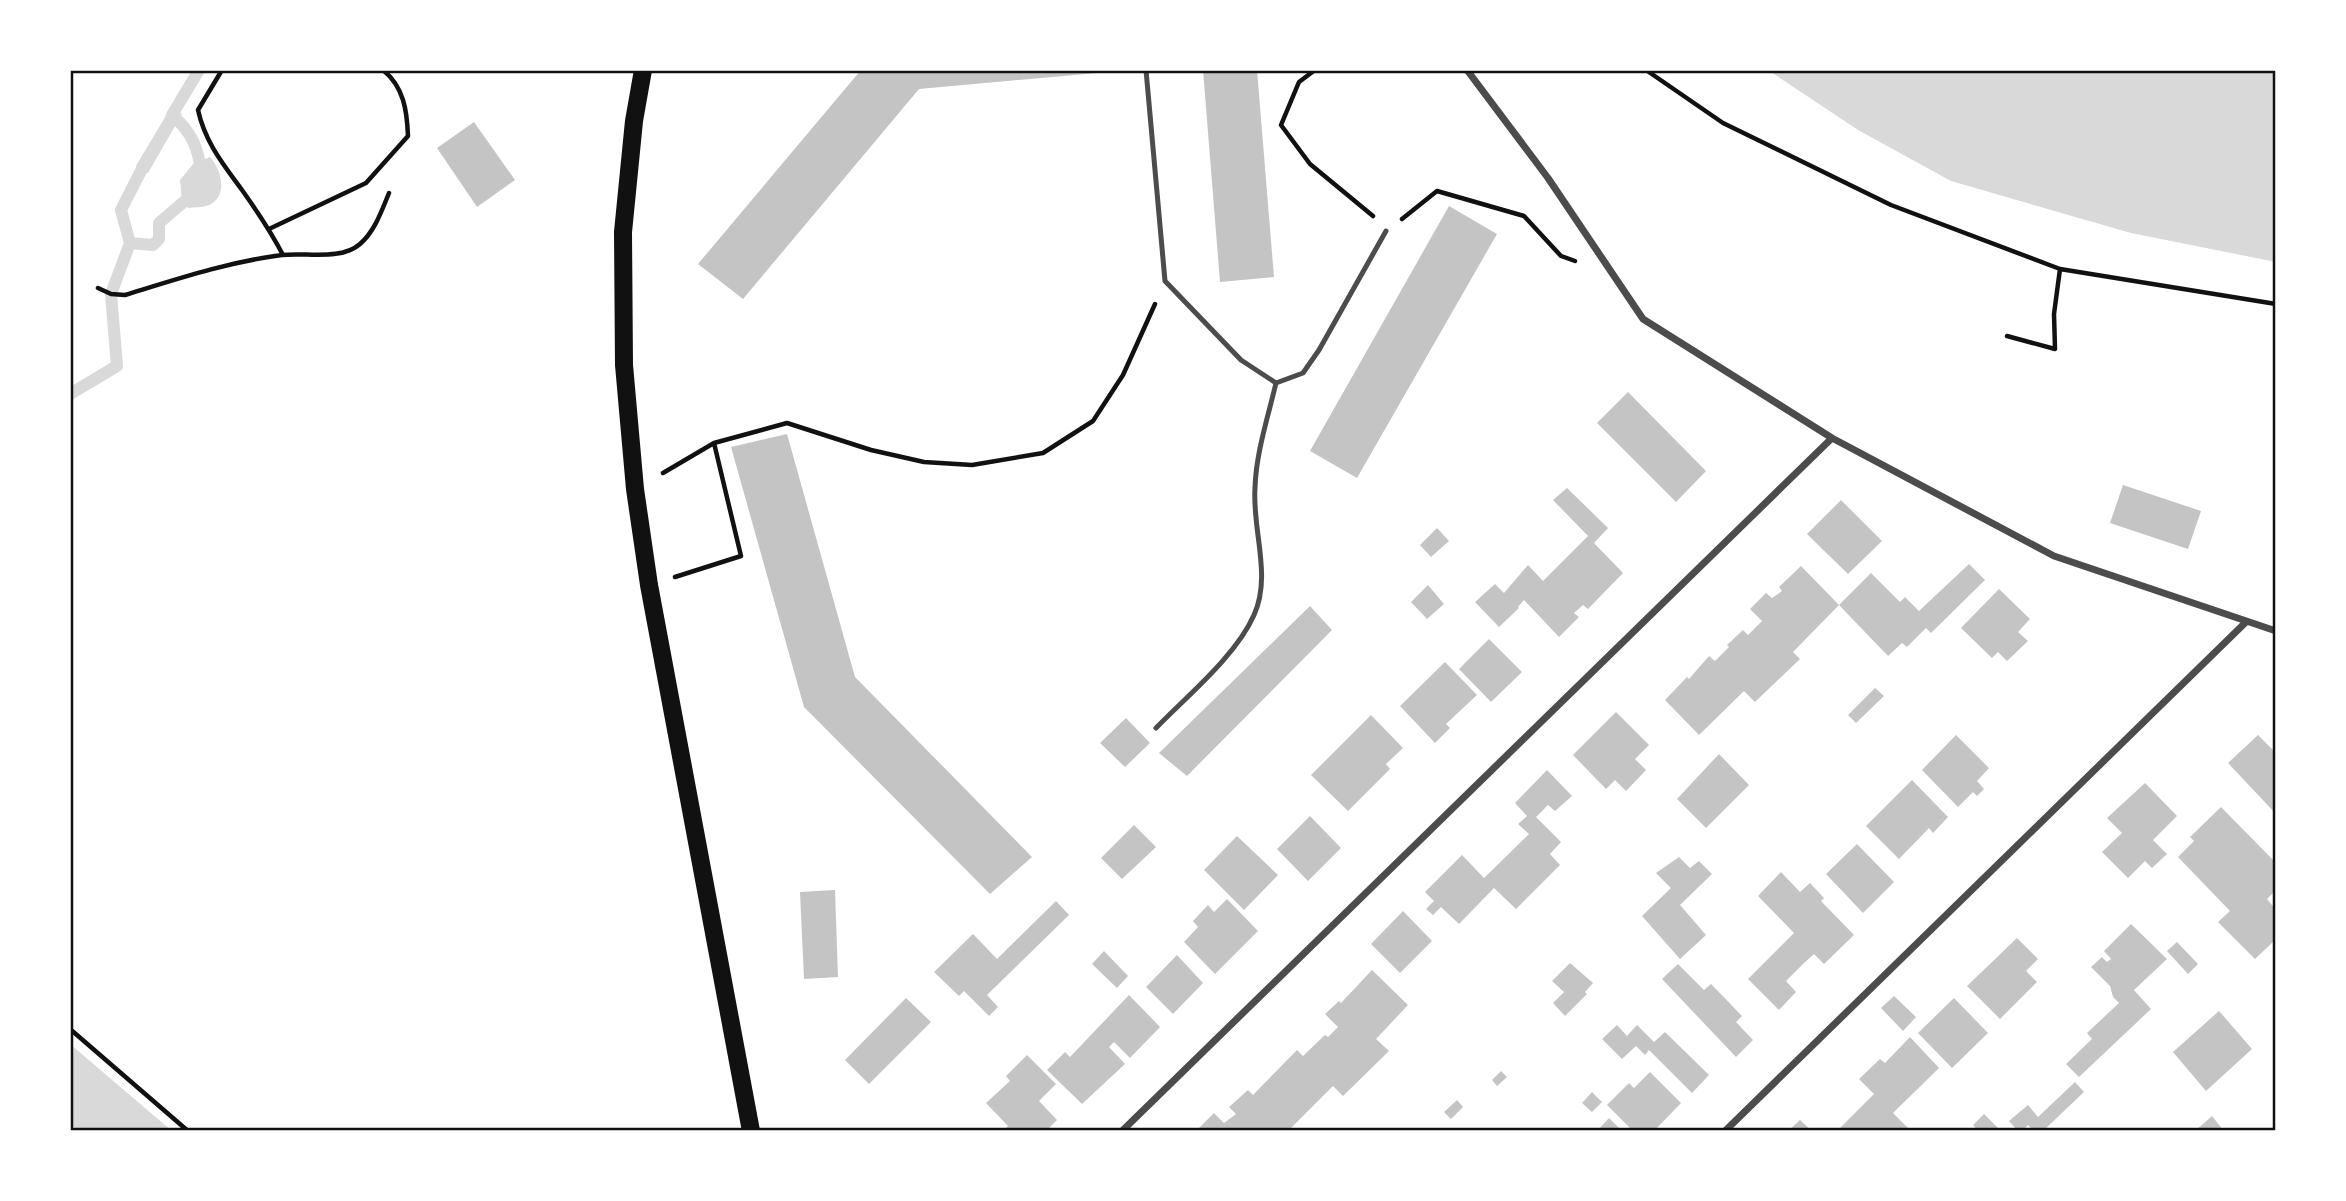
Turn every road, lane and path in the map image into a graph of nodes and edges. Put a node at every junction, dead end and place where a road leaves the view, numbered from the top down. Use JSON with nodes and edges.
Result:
{"nodes":[{"id":1,"x":222,"y":70,"type":"edge"},
{"id":2,"x":383,"y":70,"type":"edge"},
{"id":3,"x":643,"y":70,"type":"edge"},
{"id":4,"x":1146,"y":70,"type":"edge"},
{"id":5,"x":1315,"y":70,"type":"edge"},
{"id":6,"x":1467,"y":70,"type":"edge"},
{"id":7,"x":1646,"y":70,"type":"edge"},
{"id":8,"x":389,"y":193,"type":"dead end"},
{"id":9,"x":270,"y":229,"type":"junction"},
{"id":10,"x":1386,"y":231,"type":"junction"},
{"id":11,"x":283,"y":255,"type":"junction"},
{"id":12,"x":2060,"y":269,"type":"junction"},
{"id":13,"x":1615,"y":276,"type":"junction"},
{"id":14,"x":1165,"y":281,"type":"junction"},
{"id":15,"x":98,"y":288,"type":"dead end"},
{"id":16,"x":2276,"y":304,"type":"edge"},
{"id":17,"x":2007,"y":336,"type":"dead end"},
{"id":18,"x":1276,"y":383,"type":"junction"},
{"id":19,"x":1832,"y":438,"type":"junction"},
{"id":20,"x":714,"y":443,"type":"junction"},
{"id":21,"x":635,"y":489,"type":"junction"},
{"id":22,"x":649,"y":586,"type":"junction"},
{"id":23,"x":2246,"y":622,"type":"junction"},
{"id":24,"x":2276,"y":631,"type":"edge"},
{"id":25,"x":1156,"y":728,"type":"dead end"},
{"id":26,"x":70,"y":1028,"type":"edge"},
{"id":27,"x":188,"y":1131,"type":"edge"},
{"id":28,"x":751,"y":1131,"type":"edge"},
{"id":29,"x":1122,"y":1131,"type":"edge"},
{"id":30,"x":1725,"y":1131,"type":"edge"}],
"edges":[{"from":1,"to":9,"type":"path"},
{"from":2,"to":9,"type":"path"},
{"from":3,"to":21,"type":"main road"},
{"from":4,"to":14,"type":"lane"},
{"from":5,"to":10,"type":"path"},
{"from":6,"to":13,"type":"street"},
{"from":7,"to":12,"type":"path"},
{"from":8,"to":11,"type":"path"},
{"from":9,"to":11,"type":"path"},
{"from":10,"to":13,"type":"path"},
{"from":10,"to":18,"type":"lane"},
{"from":11,"to":15,"type":"path"},
{"from":12,"to":16,"type":"path"},
{"from":12,"to":17,"type":"path"},
{"from":13,"to":19,"type":"street"},
{"from":14,"to":18,"type":"lane"},
{"from":14,"to":20,"type":"path"},
{"from":18,"to":25,"type":"lane"},
{"from":19,"to":23,"type":"street"},
{"from":19,"to":29,"type":"street"},
{"from":20,"to":21,"type":"path"},
{"from":20,"to":22,"type":"path"},
{"from":21,"to":22,"type":"main road"},
{"from":22,"to":28,"type":"main road"},
{"from":23,"to":24,"type":"street"},
{"from":23,"to":30,"type":"street"},
{"from":26,"to":27,"type":"path"}]}
